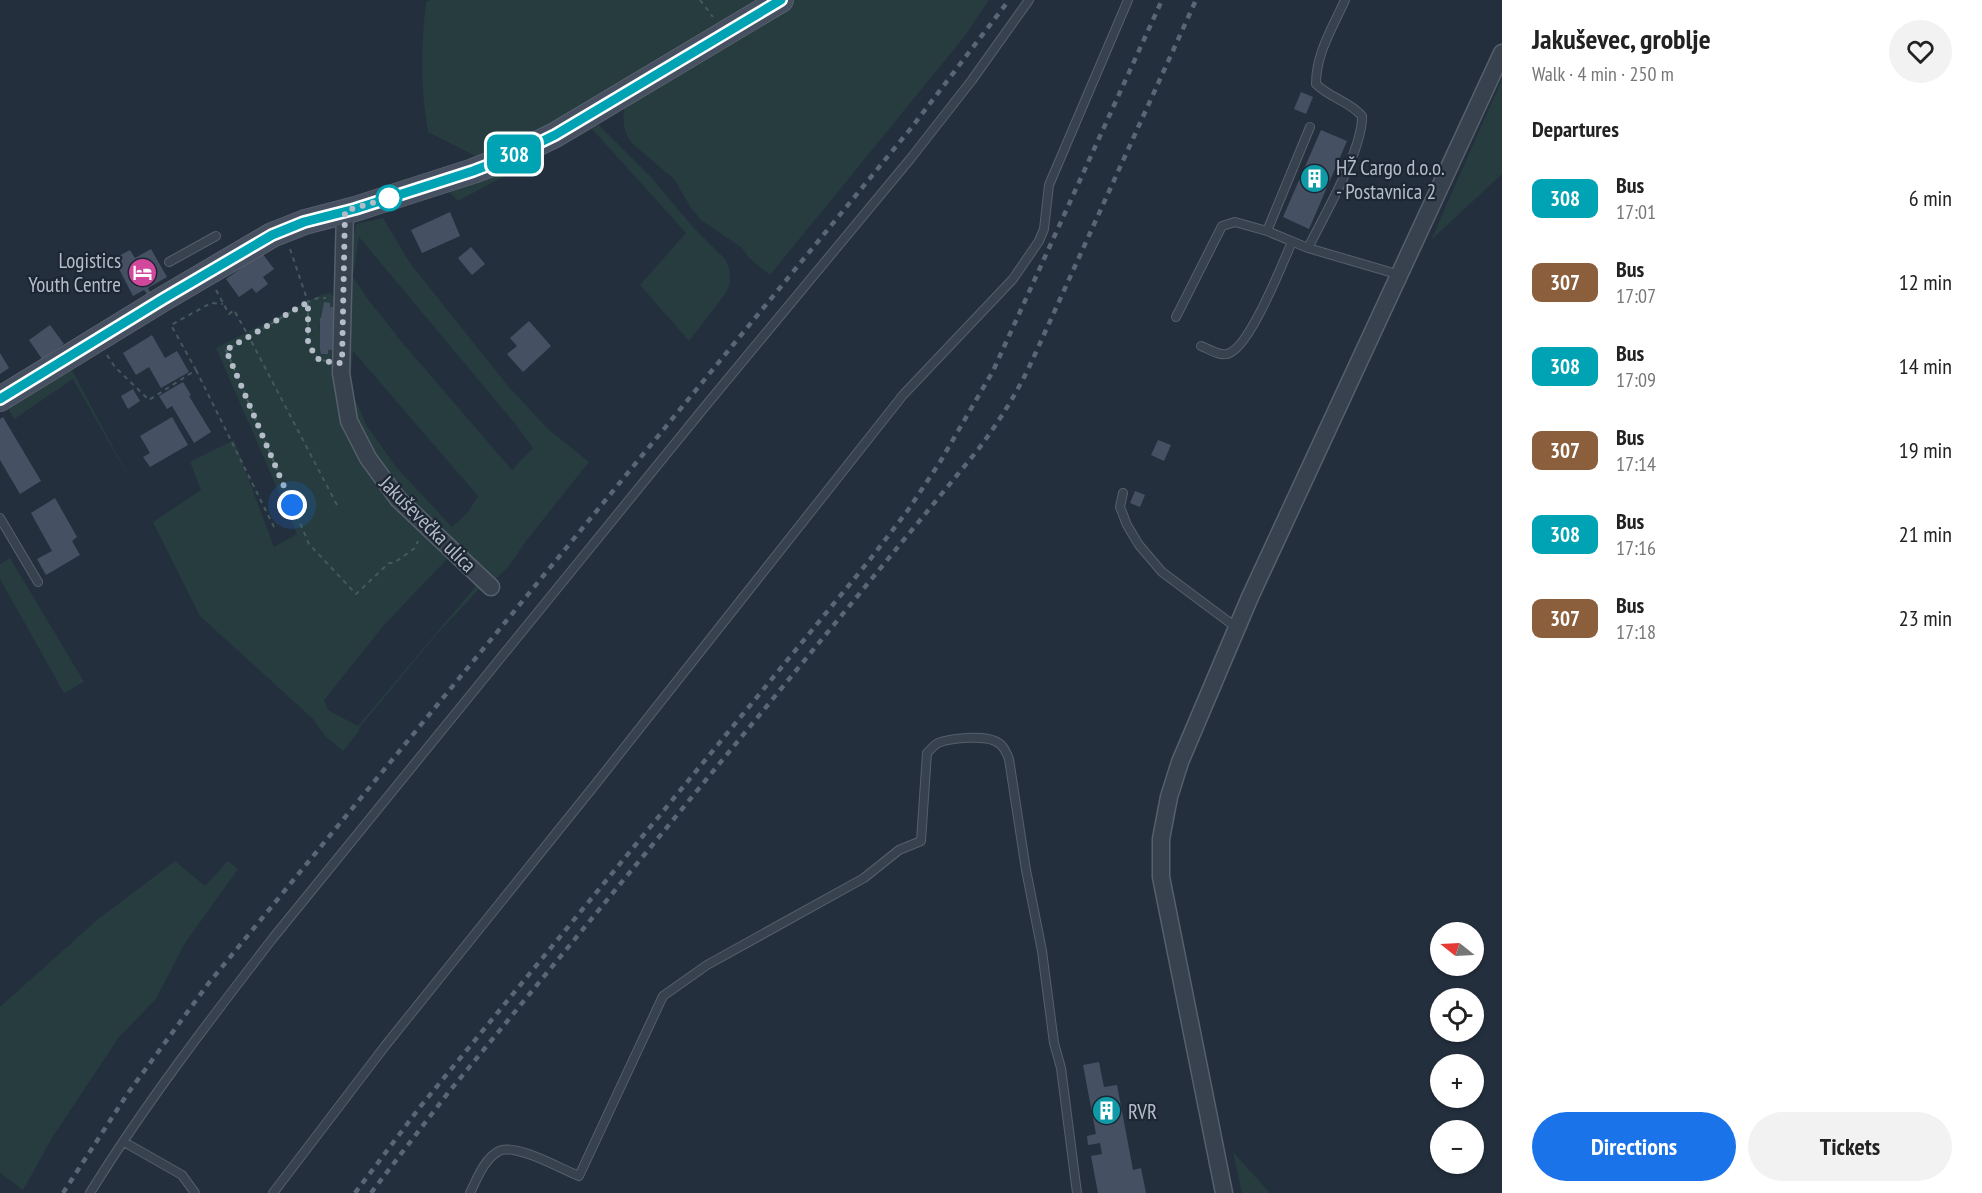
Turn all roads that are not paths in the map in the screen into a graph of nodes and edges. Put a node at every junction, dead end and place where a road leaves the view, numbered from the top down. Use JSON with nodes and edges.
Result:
{"nodes":[{"id":1,"x":781,"y":0,"type":"edge"},
{"id":2,"x":1029,"y":0,"type":"edge"},
{"id":3,"x":1128,"y":0,"type":"edge"},
{"id":4,"x":1345,"y":0,"type":"edge"},
{"id":5,"x":1502,"y":53,"type":"edge"},
{"id":6,"x":1310,"y":127,"type":"dead end"},
{"id":7,"x":345,"y":211,"type":"junction"},
{"id":8,"x":1267,"y":231,"type":"junction"},
{"id":9,"x":216,"y":236,"type":"dead end"},
{"id":10,"x":1292,"y":242,"type":"junction"},
{"id":11,"x":1308,"y":248,"type":"junction"},
{"id":12,"x":169,"y":262,"type":"dead end"},
{"id":13,"x":1400,"y":275,"type":"junction"},
{"id":14,"x":1176,"y":317,"type":"dead end"},
{"id":15,"x":1201,"y":346,"type":"dead end"},
{"id":16,"x":0,"y":399,"type":"edge"},
{"id":17,"x":1123,"y":493,"type":"dead end"},
{"id":18,"x":0,"y":518,"type":"edge"},
{"id":19,"x":38,"y":582,"type":"dead end"},
{"id":20,"x":491,"y":587,"type":"dead end"},
{"id":21,"x":1238,"y":628,"type":"junction"},
{"id":22,"x":124,"y":1142,"type":"junction"},
{"id":23,"x":90,"y":1193,"type":"edge"},
{"id":24,"x":195,"y":1193,"type":"edge"},
{"id":25,"x":273,"y":1193,"type":"edge"},
{"id":26,"x":470,"y":1193,"type":"edge"},
{"id":27,"x":1077,"y":1193,"type":"edge"},
{"id":28,"x":1224,"y":1193,"type":"edge"}],
"edges":[{"from":1,"to":7,"type":"main road"},
{"from":2,"to":22,"type":"lane"},
{"from":3,"to":25,"type":"lane"},
{"from":4,"to":11,"type":"lane"},
{"from":5,"to":13,"type":"street"},
{"from":6,"to":8,"type":"lane"},
{"from":7,"to":16,"type":"main road"},
{"from":7,"to":20,"type":"street","name":"Jakuševečka ulica"},
{"from":8,"to":10,"type":"lane"},
{"from":8,"to":14,"type":"lane"},
{"from":9,"to":12,"type":"lane"},
{"from":10,"to":11,"type":"lane"},
{"from":10,"to":15,"type":"lane"},
{"from":11,"to":13,"type":"lane"},
{"from":13,"to":21,"type":"street"},
{"from":17,"to":21,"type":"lane"},
{"from":18,"to":19,"type":"lane"},
{"from":21,"to":28,"type":"street"},
{"from":22,"to":23,"type":"lane"},
{"from":22,"to":24,"type":"lane"},
{"from":26,"to":27,"type":"lane"}]}
